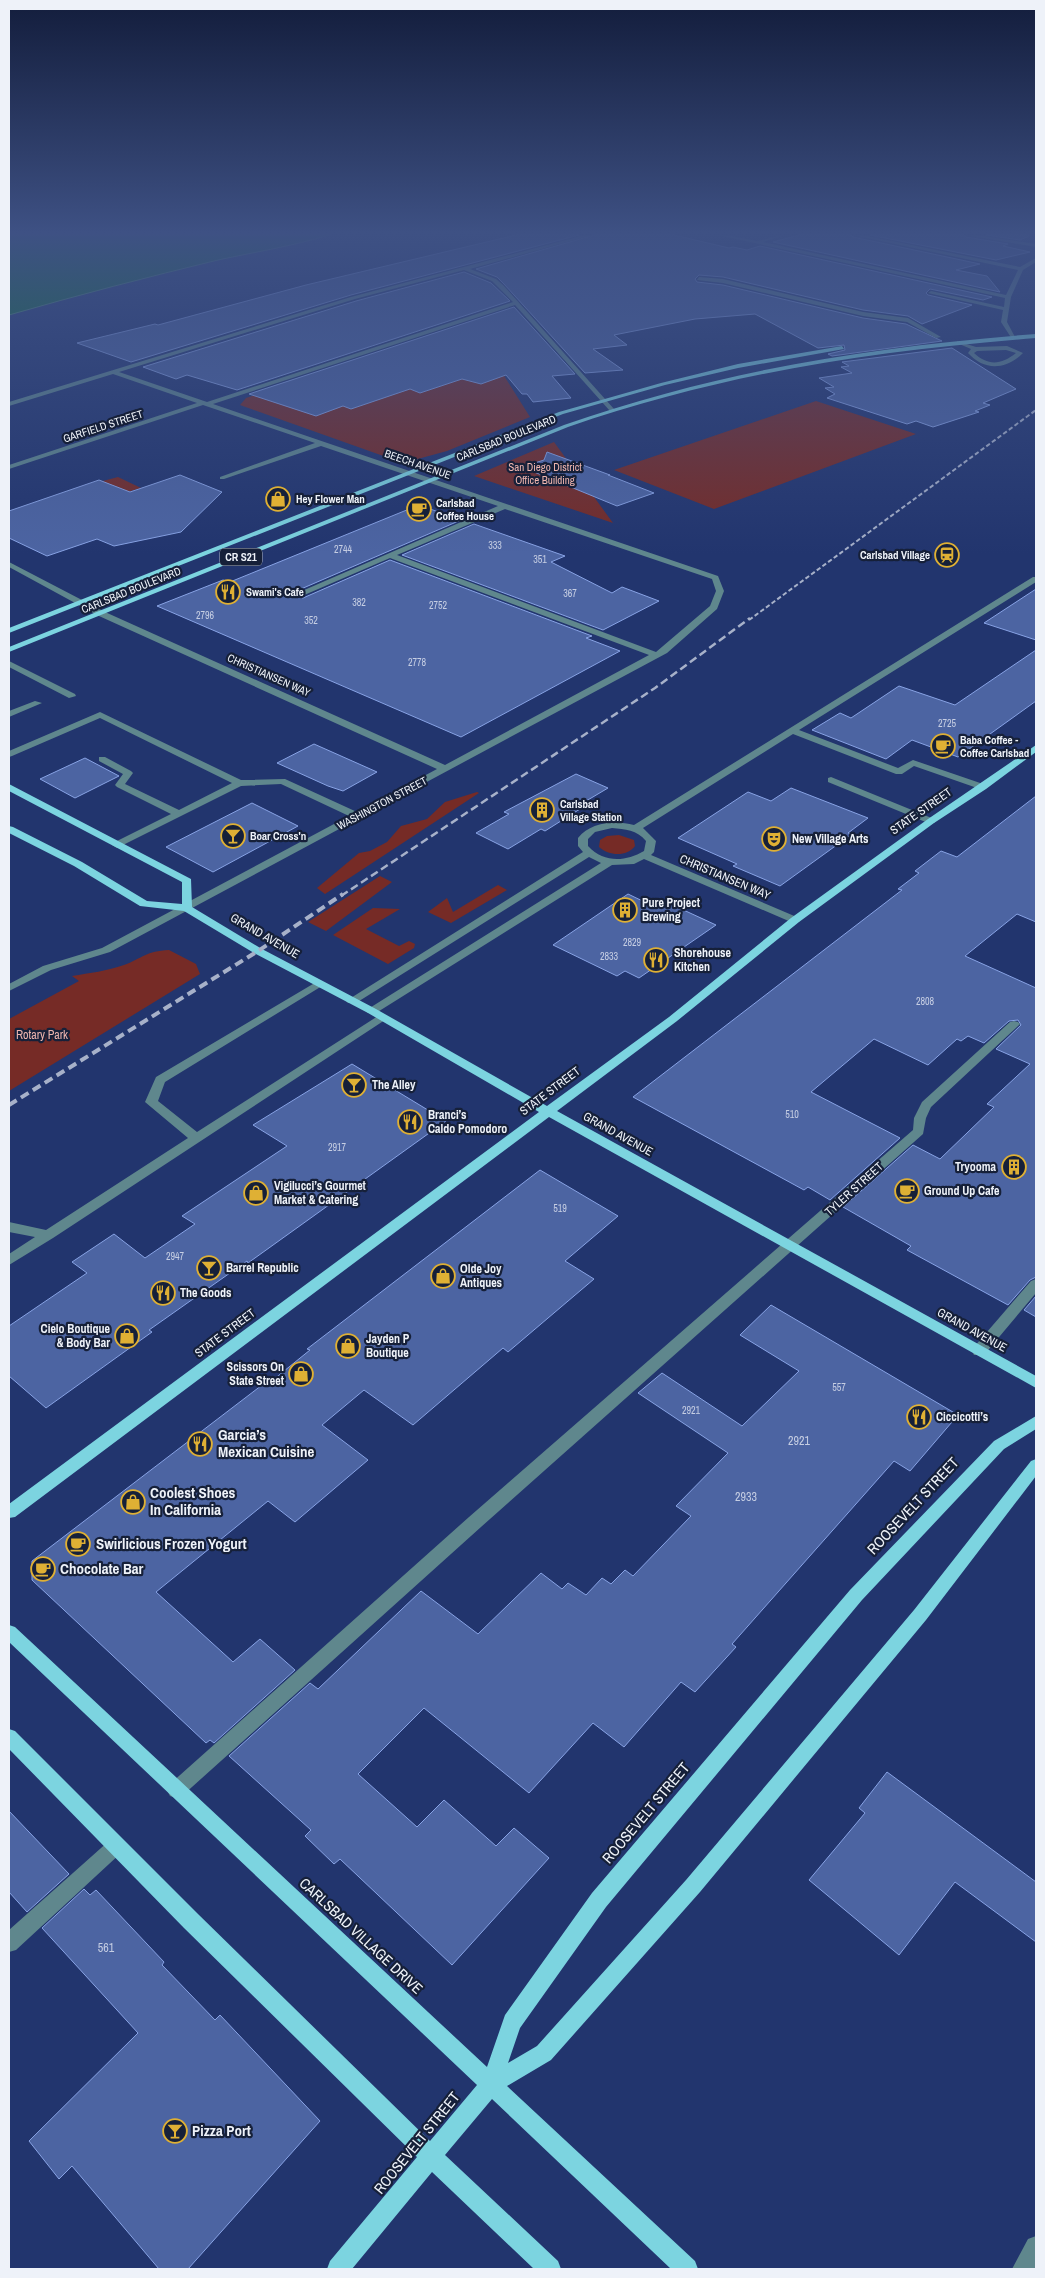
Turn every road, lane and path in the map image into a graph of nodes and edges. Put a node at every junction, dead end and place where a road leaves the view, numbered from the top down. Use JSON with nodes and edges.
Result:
{"nodes":[{"id":1,"x":213,"y":341,"type":"edge"},
{"id":2,"x":397,"y":341,"type":"edge"},
{"id":3,"x":550,"y":341,"type":"edge"},
{"id":4,"x":966,"y":341,"type":"edge"},
{"id":5,"x":959,"y":342,"type":"junction"},
{"id":6,"x":850,"y":347,"type":"dead end"},
{"id":7,"x":975,"y":349,"type":"junction"},
{"id":8,"x":113,"y":372,"type":"junction"},
{"id":9,"x":602,"y":400,"type":"junction"},
{"id":10,"x":205,"y":403,"type":"junction"},
{"id":11,"x":9,"y":404,"type":"edge"},
{"id":12,"x":612,"y":410,"type":"junction"},
{"id":13,"x":322,"y":443,"type":"junction"},
{"id":14,"x":9,"y":467,"type":"edge"},
{"id":15,"x":408,"y":472,"type":"junction"},
{"id":16,"x":222,"y":478,"type":"dead end"},
{"id":17,"x":430,"y":480,"type":"junction"},
{"id":18,"x":505,"y":506,"type":"junction"},
{"id":19,"x":390,"y":555,"type":"junction"},
{"id":20,"x":9,"y":564,"type":"edge"},
{"id":21,"x":715,"y":578,"type":"joint"},
{"id":22,"x":1036,"y":579,"type":"edge"},
{"id":23,"x":299,"y":594,"type":"dead end"},
{"id":24,"x":84,"y":602,"type":"junction"},
{"id":25,"x":102,"y":614,"type":"junction"},
{"id":26,"x":9,"y":631,"type":"edge"},
{"id":27,"x":9,"y":650,"type":"edge"},
{"id":28,"x":656,"y":655,"type":"junction"},
{"id":29,"x":9,"y":664,"type":"edge"},
{"id":30,"x":72,"y":696,"type":"dead end"},
{"id":31,"x":38,"y":702,"type":"dead end"},
{"id":32,"x":9,"y":714,"type":"edge"},
{"id":33,"x":792,"y":731,"type":"junction"},
{"id":34,"x":1036,"y":748,"type":"edge"},
{"id":35,"x":9,"y":754,"type":"edge"},
{"id":36,"x":102,"y":759,"type":"dead end"},
{"id":37,"x":446,"y":769,"type":"junction"},
{"id":38,"x":831,"y":780,"type":"dead end"},
{"id":39,"x":239,"y":783,"type":"junction"},
{"id":40,"x":9,"y":786,"type":"edge"},
{"id":41,"x":983,"y":787,"type":"junction"},
{"id":42,"x":180,"y":814,"type":"junction"},
{"id":43,"x":358,"y":816,"type":"junction"},
{"id":44,"x":931,"y":821,"type":"junction"},
{"id":45,"x":636,"y":828,"type":"junction"},
{"id":46,"x":9,"y":829,"type":"edge"},
{"id":47,"x":117,"y":845,"type":"junction"},
{"id":48,"x":587,"y":854,"type":"junction"},
{"id":49,"x":645,"y":856,"type":"junction"},
{"id":50,"x":610,"y":862,"type":"junction"},
{"id":51,"x":187,"y":908,"type":"junction"},
{"id":52,"x":795,"y":920,"type":"junction"},
{"id":53,"x":318,"y":984,"type":"junction"},
{"id":54,"x":9,"y":988,"type":"edge"},
{"id":55,"x":352,"y":1001,"type":"junction"},
{"id":56,"x":377,"y":1015,"type":"junction"},
{"id":57,"x":1014,"y":1024,"type":"dead end"},
{"id":58,"x":548,"y":1112,"type":"junction"},
{"id":59,"x":196,"y":1138,"type":"junction"},
{"id":60,"x":9,"y":1226,"type":"edge"},
{"id":61,"x":48,"y":1235,"type":"junction"},
{"id":62,"x":790,"y":1246,"type":"junction"},
{"id":63,"x":9,"y":1260,"type":"edge"},
{"id":64,"x":1036,"y":1284,"type":"edge"},
{"id":65,"x":978,"y":1351,"type":"junction"},
{"id":66,"x":1036,"y":1383,"type":"edge"},
{"id":67,"x":1036,"y":1422,"type":"edge"},
{"id":68,"x":1036,"y":1465,"type":"edge"},
{"id":69,"x":9,"y":1512,"type":"edge"},
{"id":70,"x":9,"y":1632,"type":"edge"},
{"id":71,"x":9,"y":1738,"type":"edge"},
{"id":72,"x":176,"y":1790,"type":"junction"},
{"id":73,"x":116,"y":1846,"type":"junction"},
{"id":74,"x":9,"y":1943,"type":"edge"},
{"id":75,"x":490,"y":2084,"type":"junction"},
{"id":76,"x":432,"y":2155,"type":"junction"},
{"id":77,"x":1036,"y":2247,"type":"edge"},
{"id":78,"x":338,"y":2269,"type":"edge"},
{"id":79,"x":550,"y":2269,"type":"edge"},
{"id":80,"x":687,"y":2269,"type":"edge"},
{"id":81,"x":1023,"y":2269,"type":"edge"}],
"edges":[{"from":1,"to":8,"type":"street"},
{"from":2,"to":10,"type":"street","name":"GARFIELD STREET"},
{"from":3,"to":9,"type":"street"},
{"from":4,"to":5,"type":"main road","name":"CARLSBAD BOULEVARD","number":"CR S21"},
{"from":5,"to":7,"type":"street"},
{"from":5,"to":12,"type":"main road","name":"CARLSBAD BOULEVARD","number":"CR S21"},
{"from":6,"to":9,"type":"main road","name":"CARLSBAD BOULEVARD","number":"CR S21"},
{"from":7,"to":7,"type":"street"},
{"from":8,"to":10,"type":"street","name":"BEECH AVENUE"},
{"from":8,"to":11,"type":"street"},
{"from":9,"to":12,"type":"street"},
{"from":9,"to":15,"type":"main road","name":"CARLSBAD BOULEVARD","number":"CR S21"},
{"from":10,"to":13,"type":"street","name":"BEECH AVENUE"},
{"from":10,"to":14,"type":"street","name":"GARFIELD STREET"},
{"from":12,"to":17,"type":"main road","name":"CARLSBAD BOULEVARD","number":"CR S21"},
{"from":13,"to":15,"type":"street","name":"BEECH AVENUE"},
{"from":13,"to":16,"type":"street"},
{"from":15,"to":17,"type":"street","name":"BEECH AVENUE"},
{"from":15,"to":24,"type":"main road","name":"CARLSBAD BOULEVARD","number":"CR S21"},
{"from":17,"to":18,"type":"street","name":"BEECH AVENUE"},
{"from":17,"to":25,"type":"main road","name":"CARLSBAD BOULEVARD","number":"CR S21"},
{"from":18,"to":19,"type":"street"},
{"from":18,"to":21,"type":"street","name":"BEECH AVENUE"},
{"from":19,"to":23,"type":"street"},
{"from":19,"to":28,"type":"street"},
{"from":20,"to":24,"type":"street","name":"CHRISTIANSEN WAY"},
{"from":21,"to":28,"type":"street","name":"WASHINGTON STREET"},
{"from":22,"to":33,"type":"street"},
{"from":24,"to":25,"type":"street","name":"CHRISTIANSEN WAY"},
{"from":24,"to":26,"type":"main road","name":"CARLSBAD BOULEVARD","number":"CR S21"},
{"from":25,"to":27,"type":"main road","name":"CARLSBAD BOULEVARD","number":"CR S21"},
{"from":25,"to":37,"type":"street","name":"CHRISTIANSEN WAY"},
{"from":28,"to":37,"type":"street","name":"WASHINGTON STREET"},
{"from":29,"to":30,"type":"street"},
{"from":31,"to":32,"type":"street"},
{"from":33,"to":41,"type":"street"},
{"from":33,"to":45,"type":"street"},
{"from":34,"to":41,"type":"main road","name":"STATE STREET"},
{"from":35,"to":39,"type":"street"},
{"from":36,"to":42,"type":"street"},
{"from":37,"to":43,"type":"street","name":"WASHINGTON STREET"},
{"from":38,"to":44,"type":"street"},
{"from":39,"to":42,"type":"street"},
{"from":39,"to":43,"type":"street"},
{"from":40,"to":47,"type":"main road"},
{"from":41,"to":44,"type":"main road","name":"STATE STREET"},
{"from":42,"to":47,"type":"street"},
{"from":43,"to":51,"type":"street","name":"WASHINGTON STREET"},
{"from":44,"to":52,"type":"main road","name":"STATE STREET"},
{"from":45,"to":48,"type":"street"},
{"from":45,"to":49,"type":"street"},
{"from":46,"to":51,"type":"main road","name":"GRAND AVENUE"},
{"from":47,"to":51,"type":"main road"},
{"from":48,"to":50,"type":"street"},
{"from":48,"to":55,"type":"street"},
{"from":49,"to":50,"type":"street"},
{"from":49,"to":52,"type":"street","name":"CHRISTIANSEN WAY"},
{"from":50,"to":56,"type":"street"},
{"from":51,"to":53,"type":"main road","name":"GRAND AVENUE"},
{"from":51,"to":54,"type":"street","name":"WASHINGTON STREET"},
{"from":52,"to":58,"type":"main road","name":"STATE STREET"},
{"from":53,"to":55,"type":"main road","name":"GRAND AVENUE"},
{"from":53,"to":59,"type":"street"},
{"from":55,"to":56,"type":"main road","name":"GRAND AVENUE"},
{"from":56,"to":58,"type":"main road","name":"GRAND AVENUE"},
{"from":56,"to":59,"type":"street"},
{"from":57,"to":62,"type":"street","name":"TYLER STREET"},
{"from":58,"to":62,"type":"main road","name":"GRAND AVENUE"},
{"from":58,"to":69,"type":"main road","name":"STATE STREET"},
{"from":59,"to":61,"type":"street"},
{"from":60,"to":61,"type":"street"},
{"from":61,"to":63,"type":"street"},
{"from":62,"to":65,"type":"main road","name":"GRAND AVENUE"},
{"from":62,"to":72,"type":"street","name":"TYLER STREET"},
{"from":64,"to":65,"type":"street"},
{"from":65,"to":66,"type":"main road","name":"GRAND AVENUE"},
{"from":67,"to":75,"type":"main road","name":"ROOSEVELT STREET"},
{"from":68,"to":75,"type":"main road"},
{"from":70,"to":72,"type":"main road","name":"CARLSBAD VILLAGE DRIVE"},
{"from":71,"to":73,"type":"main road"},
{"from":72,"to":75,"type":"main road","name":"CARLSBAD VILLAGE DRIVE"},
{"from":73,"to":74,"type":"street"},
{"from":73,"to":76,"type":"main road"},
{"from":75,"to":76,"type":"main road","name":"ROOSEVELT STREET"},
{"from":75,"to":80,"type":"main road","name":"CARLSBAD VILLAGE DRIVE"},
{"from":76,"to":78,"type":"main road","name":"ROOSEVELT STREET"},
{"from":76,"to":79,"type":"main road"},
{"from":77,"to":81,"type":"street"}]}
